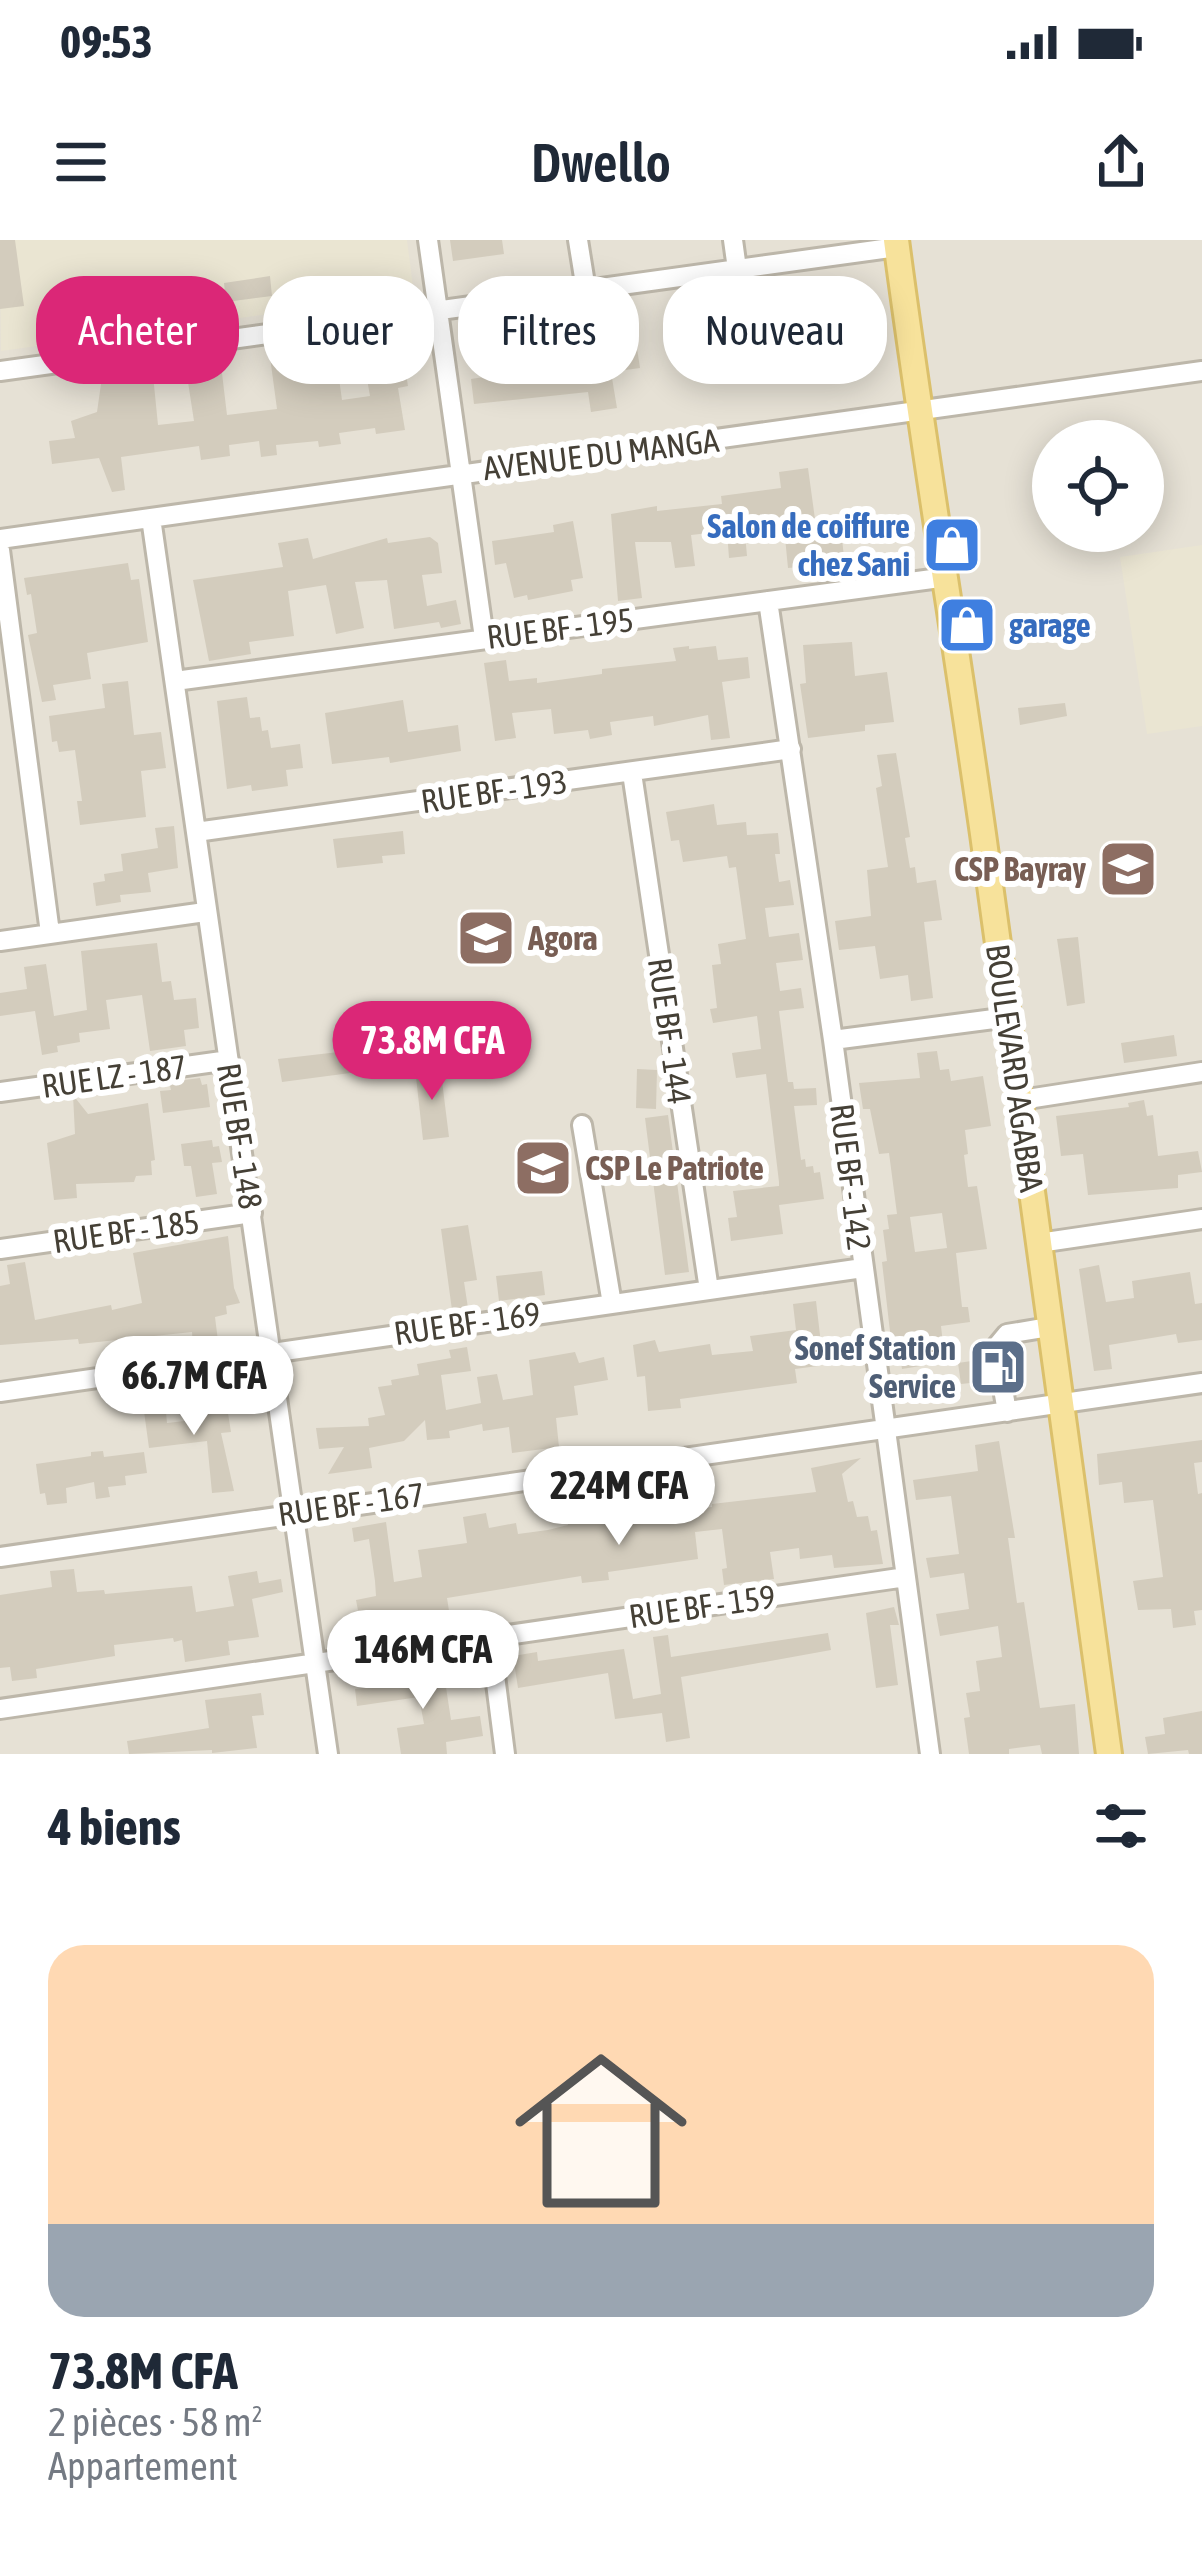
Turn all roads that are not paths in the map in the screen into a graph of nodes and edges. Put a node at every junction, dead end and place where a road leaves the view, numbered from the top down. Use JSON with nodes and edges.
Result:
{"nodes":[{"id":1,"x":428,"y":240,"type":"edge"},
{"id":2,"x":578,"y":240,"type":"edge"},
{"id":3,"x":733,"y":240,"type":"edge"},
{"id":4,"x":897,"y":244,"type":"edge"},
{"id":5,"x":737,"y":269,"type":"junction"},
{"id":6,"x":584,"y":276,"type":"edge"},
{"id":7,"x":639,"y":283,"type":"edge"},
{"id":8,"x":458,"y":308,"type":"edge"},
{"id":9,"x":438,"y":311,"type":"junction"},
{"id":10,"x":0,"y":371,"type":"edge"},
{"id":11,"x":1202,"y":371,"type":"edge"},
{"id":12,"x":918,"y":412,"type":"junction"},
{"id":13,"x":461,"y":472,"type":"junction"},
{"id":14,"x":152,"y":518,"type":"junction"},
{"id":15,"x":0,"y":539,"type":"edge"},
{"id":16,"x":0,"y":550,"type":"edge"},
{"id":17,"x":946,"y":577,"type":"junction"},
{"id":18,"x":768,"y":601,"type":"junction"},
{"id":19,"x":484,"y":638,"type":"junction"},
{"id":20,"x":175,"y":681,"type":"junction"},
{"id":21,"x":791,"y":749,"type":"junction"},
{"id":22,"x":632,"y":772,"type":"junction"},
{"id":23,"x":196,"y":832,"type":"junction"},
{"id":24,"x":205,"y":912,"type":"junction"},
{"id":25,"x":50,"y":933,"type":"junction"},
{"id":26,"x":0,"y":940,"type":"edge"},
{"id":27,"x":1009,"y":1017,"type":"junction"},
{"id":28,"x":833,"y":1040,"type":"junction"},
{"id":29,"x":229,"y":1060,"type":"junction"},
{"id":30,"x":1202,"y":1072,"type":"edge"},
{"id":31,"x":0,"y":1092,"type":"edge"},
{"id":32,"x":1021,"y":1100,"type":"junction"},
{"id":33,"x":582,"y":1125,"type":"dead end"},
{"id":34,"x":251,"y":1213,"type":"junction"},
{"id":35,"x":1202,"y":1219,"type":"edge"},
{"id":36,"x":1039,"y":1243,"type":"junction"},
{"id":37,"x":0,"y":1249,"type":"edge"},
{"id":38,"x":863,"y":1268,"type":"junction"},
{"id":39,"x":709,"y":1290,"type":"junction"},
{"id":40,"x":611,"y":1304,"type":"junction"},
{"id":41,"x":1049,"y":1328,"type":"junction"},
{"id":42,"x":997,"y":1346,"type":"dead end"},
{"id":43,"x":271,"y":1351,"type":"junction"},
{"id":44,"x":1002,"y":1383,"type":"tunnel mouth"},
{"id":45,"x":1202,"y":1383,"type":"edge"},
{"id":46,"x":0,"y":1392,"type":"edge"},
{"id":47,"x":1059,"y":1405,"type":"junction"},
{"id":48,"x":1007,"y":1412,"type":"junction"},
{"id":49,"x":886,"y":1428,"type":"junction"},
{"id":50,"x":294,"y":1512,"type":"junction"},
{"id":51,"x":0,"y":1557,"type":"edge"},
{"id":52,"x":906,"y":1577,"type":"junction"},
{"id":53,"x":490,"y":1636,"type":"junction"},
{"id":54,"x":316,"y":1663,"type":"junction"},
{"id":55,"x":0,"y":1709,"type":"edge"},
{"id":56,"x":328,"y":1754,"type":"edge"},
{"id":57,"x":505,"y":1754,"type":"edge"},
{"id":58,"x":929,"y":1754,"type":"edge"},
{"id":59,"x":1109,"y":1754,"type":"edge"}],
"edges":[{"from":1,"to":9,"type":"street"},
{"from":2,"to":6,"type":"street"},
{"from":3,"to":5,"type":"street"},
{"from":4,"to":5,"type":"street"},
{"from":4,"to":12,"type":"main road","name":"BOULEVARD AGABBA"},
{"from":5,"to":7,"type":"street"},
{"from":8,"to":9,"type":"street"},
{"from":9,"to":10,"type":"street"},
{"from":9,"to":13,"type":"street"},
{"from":11,"to":12,"type":"street","name":"AVENUE DU MANGA"},
{"from":12,"to":13,"type":"street","name":"AVENUE DU MANGA"},
{"from":12,"to":17,"type":"main road","name":"BOULEVARD AGABBA"},
{"from":13,"to":14,"type":"street","name":"AVENUE DU MANGA"},
{"from":13,"to":19,"type":"street"},
{"from":14,"to":15,"type":"street","name":"AVENUE DU MANGA"},
{"from":14,"to":20,"type":"street","name":"RUE BF - 148"},
{"from":16,"to":25,"type":"street"},
{"from":17,"to":18,"type":"street","name":"RUE BF - 195"},
{"from":17,"to":27,"type":"main road","name":"BOULEVARD AGABBA"},
{"from":18,"to":19,"type":"street","name":"RUE BF - 195"},
{"from":18,"to":21,"type":"street","name":"RUE BF - 142"},
{"from":19,"to":20,"type":"street","name":"RUE BF - 195"},
{"from":20,"to":23,"type":"street","name":"RUE BF - 148"},
{"from":21,"to":22,"type":"street","name":"RUE BF - 193"},
{"from":21,"to":28,"type":"street","name":"RUE BF - 142"},
{"from":22,"to":23,"type":"street","name":"RUE BF - 193"},
{"from":22,"to":39,"type":"street","name":"RUE BF - 144"},
{"from":23,"to":24,"type":"street","name":"RUE BF - 148"},
{"from":24,"to":25,"type":"street"},
{"from":24,"to":29,"type":"street","name":"RUE BF - 148"},
{"from":25,"to":26,"type":"street"},
{"from":27,"to":28,"type":"street"},
{"from":27,"to":32,"type":"main road","name":"BOULEVARD AGABBA"},
{"from":28,"to":38,"type":"street","name":"RUE BF - 142"},
{"from":29,"to":31,"type":"street","name":"RUE LZ - 187"},
{"from":29,"to":34,"type":"street","name":"RUE BF - 148"},
{"from":30,"to":32,"type":"street"},
{"from":32,"to":36,"type":"main road","name":"BOULEVARD AGABBA"},
{"from":33,"to":40,"type":"street"},
{"from":34,"to":37,"type":"street","name":"RUE BF - 185"},
{"from":34,"to":43,"type":"street","name":"RUE BF - 148"},
{"from":35,"to":36,"type":"street"},
{"from":36,"to":41,"type":"main road","name":"BOULEVARD AGABBA"},
{"from":38,"to":39,"type":"street","name":"RUE BF - 169"},
{"from":38,"to":49,"type":"street","name":"RUE BF - 142"},
{"from":39,"to":40,"type":"street","name":"RUE BF - 169"},
{"from":40,"to":43,"type":"street","name":"RUE BF - 169"},
{"from":41,"to":42,"type":"street"},
{"from":41,"to":47,"type":"main road","name":"BOULEVARD AGABBA"},
{"from":43,"to":46,"type":"street","name":"RUE BF - 169"},
{"from":43,"to":50,"type":"street","name":"RUE BF - 148"},
{"from":44,"to":48,"type":"street"},
{"from":45,"to":47,"type":"street","name":"RUE BF - 167"},
{"from":47,"to":48,"type":"street","name":"RUE BF - 167"},
{"from":47,"to":59,"type":"main road","name":"BOULEVARD AGABBA"},
{"from":48,"to":49,"type":"street","name":"RUE BF - 167"},
{"from":49,"to":50,"type":"street","name":"RUE BF - 167"},
{"from":49,"to":52,"type":"street","name":"RUE BF - 142"},
{"from":50,"to":51,"type":"street","name":"RUE BF - 167"},
{"from":50,"to":54,"type":"street","name":"RUE BF - 148"},
{"from":52,"to":53,"type":"street","name":"RUE BF - 159"},
{"from":52,"to":58,"type":"street","name":"RUE BF - 142"},
{"from":53,"to":54,"type":"street","name":"RUE BF - 159"},
{"from":53,"to":57,"type":"street"},
{"from":54,"to":55,"type":"street","name":"RUE BF - 159"},
{"from":54,"to":56,"type":"street","name":"RUE BF - 148"}]}
